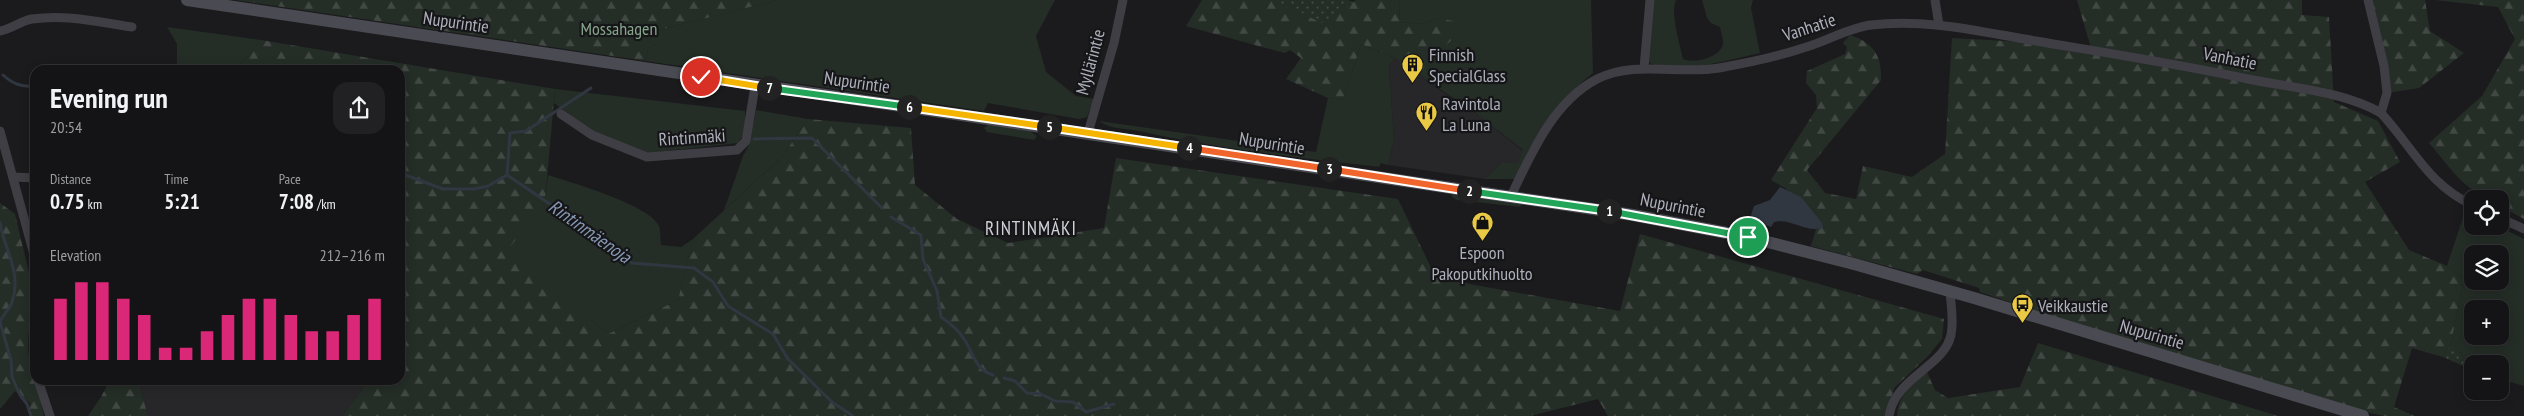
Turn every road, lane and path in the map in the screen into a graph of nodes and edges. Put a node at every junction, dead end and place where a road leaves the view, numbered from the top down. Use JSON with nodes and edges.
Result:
{"nodes":[{"id":1,"x":187,"y":0,"type":"edge"},
{"id":2,"x":1123,"y":0,"type":"edge"},
{"id":3,"x":1650,"y":0,"type":"edge"},
{"id":4,"x":1935,"y":0,"type":"edge"},
{"id":5,"x":2368,"y":0,"type":"edge"},
{"id":6,"x":1939,"y":25,"type":"junction"},
{"id":7,"x":132,"y":27,"type":"dead end"},
{"id":8,"x":0,"y":31,"type":"edge"},
{"id":9,"x":1644,"y":68,"type":"junction"},
{"id":10,"x":755,"y":86,"type":"junction"},
{"id":11,"x":2381,"y":113,"type":"junction"},
{"id":12,"x":561,"y":114,"type":"dead end"},
{"id":13,"x":0,"y":131,"type":"edge"},
{"id":14,"x":1088,"y":133,"type":"junction"},
{"id":15,"x":13,"y":177,"type":"junction"},
{"id":16,"x":30,"y":178,"type":"edge"},
{"id":17,"x":1511,"y":196,"type":"junction"},
{"id":18,"x":2464,"y":202,"type":"edge"},
{"id":19,"x":2509,"y":222,"type":"edge"},
{"id":20,"x":2524,"y":229,"type":"edge"},
{"id":21,"x":30,"y":240,"type":"edge"},
{"id":22,"x":1950,"y":292,"type":"junction"},
{"id":23,"x":40,"y":385,"type":"edge"},
{"id":24,"x":50,"y":416,"type":"edge"},
{"id":25,"x":1889,"y":416,"type":"edge"},
{"id":26,"x":2363,"y":416,"type":"edge"}],
"edges":[{"from":1,"to":10,"type":"main road","name":"Nupurintie"},
{"from":2,"to":14,"type":"street","name":"Myllärintie"},
{"from":3,"to":9,"type":"street"},
{"from":4,"to":6,"type":"street"},
{"from":5,"to":11,"type":"street"},
{"from":6,"to":9,"type":"street","name":"Vanhatie"},
{"from":6,"to":11,"type":"street","name":"Vanhatie"},
{"from":7,"to":8,"type":"street"},
{"from":9,"to":17,"type":"street","name":"Vanhatie"},
{"from":10,"to":12,"type":"street","name":"Rintinmäki"},
{"from":10,"to":14,"type":"main road","name":"Nupurintie"},
{"from":11,"to":18,"type":"street"},
{"from":13,"to":15,"type":"street"},
{"from":14,"to":17,"type":"main road","name":"Nupurintie"},
{"from":15,"to":16,"type":"street"},
{"from":15,"to":21,"type":"street"},
{"from":17,"to":22,"type":"main road","name":"Nupurintie"},
{"from":19,"to":20,"type":"street"},
{"from":22,"to":25,"type":"street"},
{"from":22,"to":26,"type":"main road","name":"Nupurintie"},
{"from":23,"to":24,"type":"street"}]}
